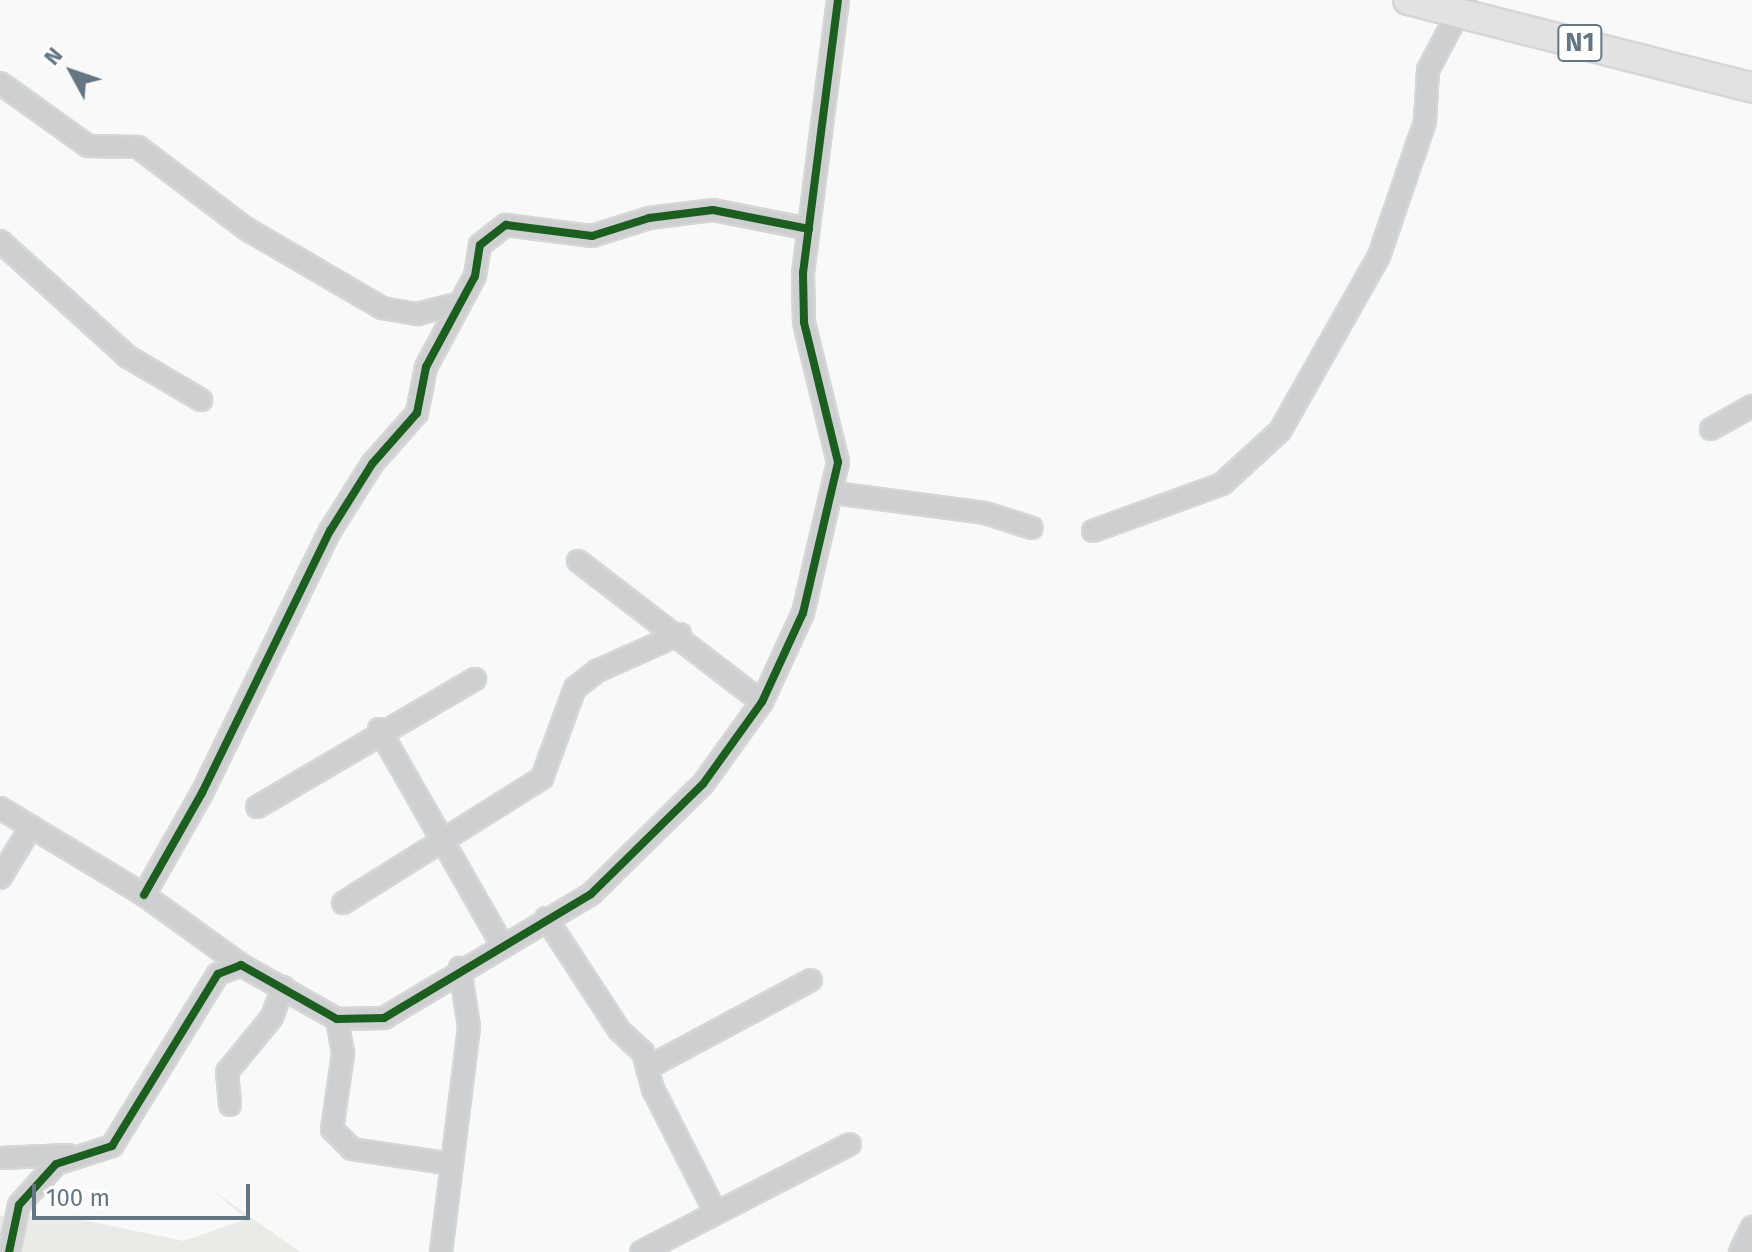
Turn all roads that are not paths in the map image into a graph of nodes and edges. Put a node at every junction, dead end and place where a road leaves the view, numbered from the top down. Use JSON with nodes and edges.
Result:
{"nodes":[{"id":1,"x":838,"y":0,"type":"edge"},
{"id":2,"x":1408,"y":0,"type":"edge"},
{"id":3,"x":1464,"y":6,"type":"edge"},
{"id":4,"x":0,"y":83,"type":"edge"},
{"id":5,"x":1752,"y":88,"type":"edge"},
{"id":6,"x":809,"y":229,"type":"junction"},
{"id":7,"x":0,"y":241,"type":"edge"},
{"id":8,"x":460,"y":303,"type":"junction"},
{"id":9,"x":201,"y":400,"type":"dead end"},
{"id":10,"x":1752,"y":406,"type":"edge"},
{"id":11,"x":1711,"y":429,"type":"dead end"},
{"id":12,"x":834,"y":493,"type":"junction"},
{"id":13,"x":1032,"y":528,"type":"dead end"},
{"id":14,"x":1093,"y":531,"type":"dead end"},
{"id":15,"x":578,"y":561,"type":"dead end"},
{"id":16,"x":680,"y":634,"type":"junction"},
{"id":17,"x":475,"y":679,"type":"dead end"},
{"id":18,"x":762,"y":702,"type":"junction"},
{"id":19,"x":379,"y":729,"type":"junction"},
{"id":20,"x":257,"y":807,"type":"dead end"},
{"id":21,"x":0,"y":808,"type":"edge"},
{"id":22,"x":31,"y":827,"type":"junction"},
{"id":23,"x":440,"y":841,"type":"junction"},
{"id":24,"x":0,"y":878,"type":"edge"},
{"id":25,"x":144,"y":895,"type":"junction"},
{"id":26,"x":343,"y":903,"type":"dead end"},
{"id":27,"x":546,"y":918,"type":"junction"},
{"id":28,"x":501,"y":943,"type":"junction"},
{"id":29,"x":241,"y":965,"type":"junction"},
{"id":30,"x":460,"y":968,"type":"junction"},
{"id":31,"x":811,"y":980,"type":"dead end"},
{"id":32,"x":283,"y":987,"type":"junction"},
{"id":33,"x":337,"y":1019,"type":"junction"},
{"id":34,"x":647,"y":1068,"type":"junction"},
{"id":35,"x":230,"y":1105,"type":"dead end"},
{"id":36,"x":850,"y":1144,"type":"dead end"},
{"id":37,"x":79,"y":1153,"type":"junction"},
{"id":38,"x":0,"y":1158,"type":"edge"},
{"id":39,"x":452,"y":1164,"type":"junction"},
{"id":40,"x":715,"y":1211,"type":"junction"},
{"id":41,"x":1752,"y":1227,"type":"edge"},
{"id":42,"x":9,"y":1252,"type":"edge"},
{"id":43,"x":441,"y":1252,"type":"edge"},
{"id":44,"x":641,"y":1252,"type":"edge"},
{"id":45,"x":1740,"y":1252,"type":"edge"}],
"edges":[{"from":1,"to":6,"type":"street"},
{"from":2,"to":3,"type":"highway","number":"N1"},
{"from":3,"to":5,"type":"highway","number":"N1"},
{"from":3,"to":14,"type":"street"},
{"from":4,"to":8,"type":"street"},
{"from":6,"to":8,"type":"street"},
{"from":6,"to":12,"type":"street"},
{"from":7,"to":9,"type":"street"},
{"from":8,"to":25,"type":"street"},
{"from":10,"to":11,"type":"street"},
{"from":12,"to":13,"type":"street"},
{"from":12,"to":18,"type":"street"},
{"from":15,"to":16,"type":"street"},
{"from":16,"to":18,"type":"street"},
{"from":16,"to":23,"type":"street"},
{"from":17,"to":19,"type":"street"},
{"from":18,"to":27,"type":"street"},
{"from":19,"to":20,"type":"street"},
{"from":19,"to":23,"type":"street"},
{"from":21,"to":22,"type":"street"},
{"from":22,"to":24,"type":"street"},
{"from":22,"to":25,"type":"street"},
{"from":23,"to":26,"type":"street"},
{"from":23,"to":28,"type":"street"},
{"from":25,"to":29,"type":"street"},
{"from":27,"to":28,"type":"street"},
{"from":27,"to":34,"type":"street"},
{"from":28,"to":30,"type":"street"},
{"from":29,"to":32,"type":"street"},
{"from":29,"to":37,"type":"street"},
{"from":30,"to":33,"type":"street"},
{"from":30,"to":39,"type":"street"},
{"from":31,"to":34,"type":"street"},
{"from":32,"to":33,"type":"street"},
{"from":32,"to":35,"type":"street"},
{"from":33,"to":39,"type":"street"},
{"from":34,"to":40,"type":"street"},
{"from":36,"to":40,"type":"street"},
{"from":37,"to":38,"type":"street"},
{"from":37,"to":42,"type":"street"},
{"from":39,"to":43,"type":"street"},
{"from":40,"to":44,"type":"street"},
{"from":41,"to":45,"type":"street"}]}
